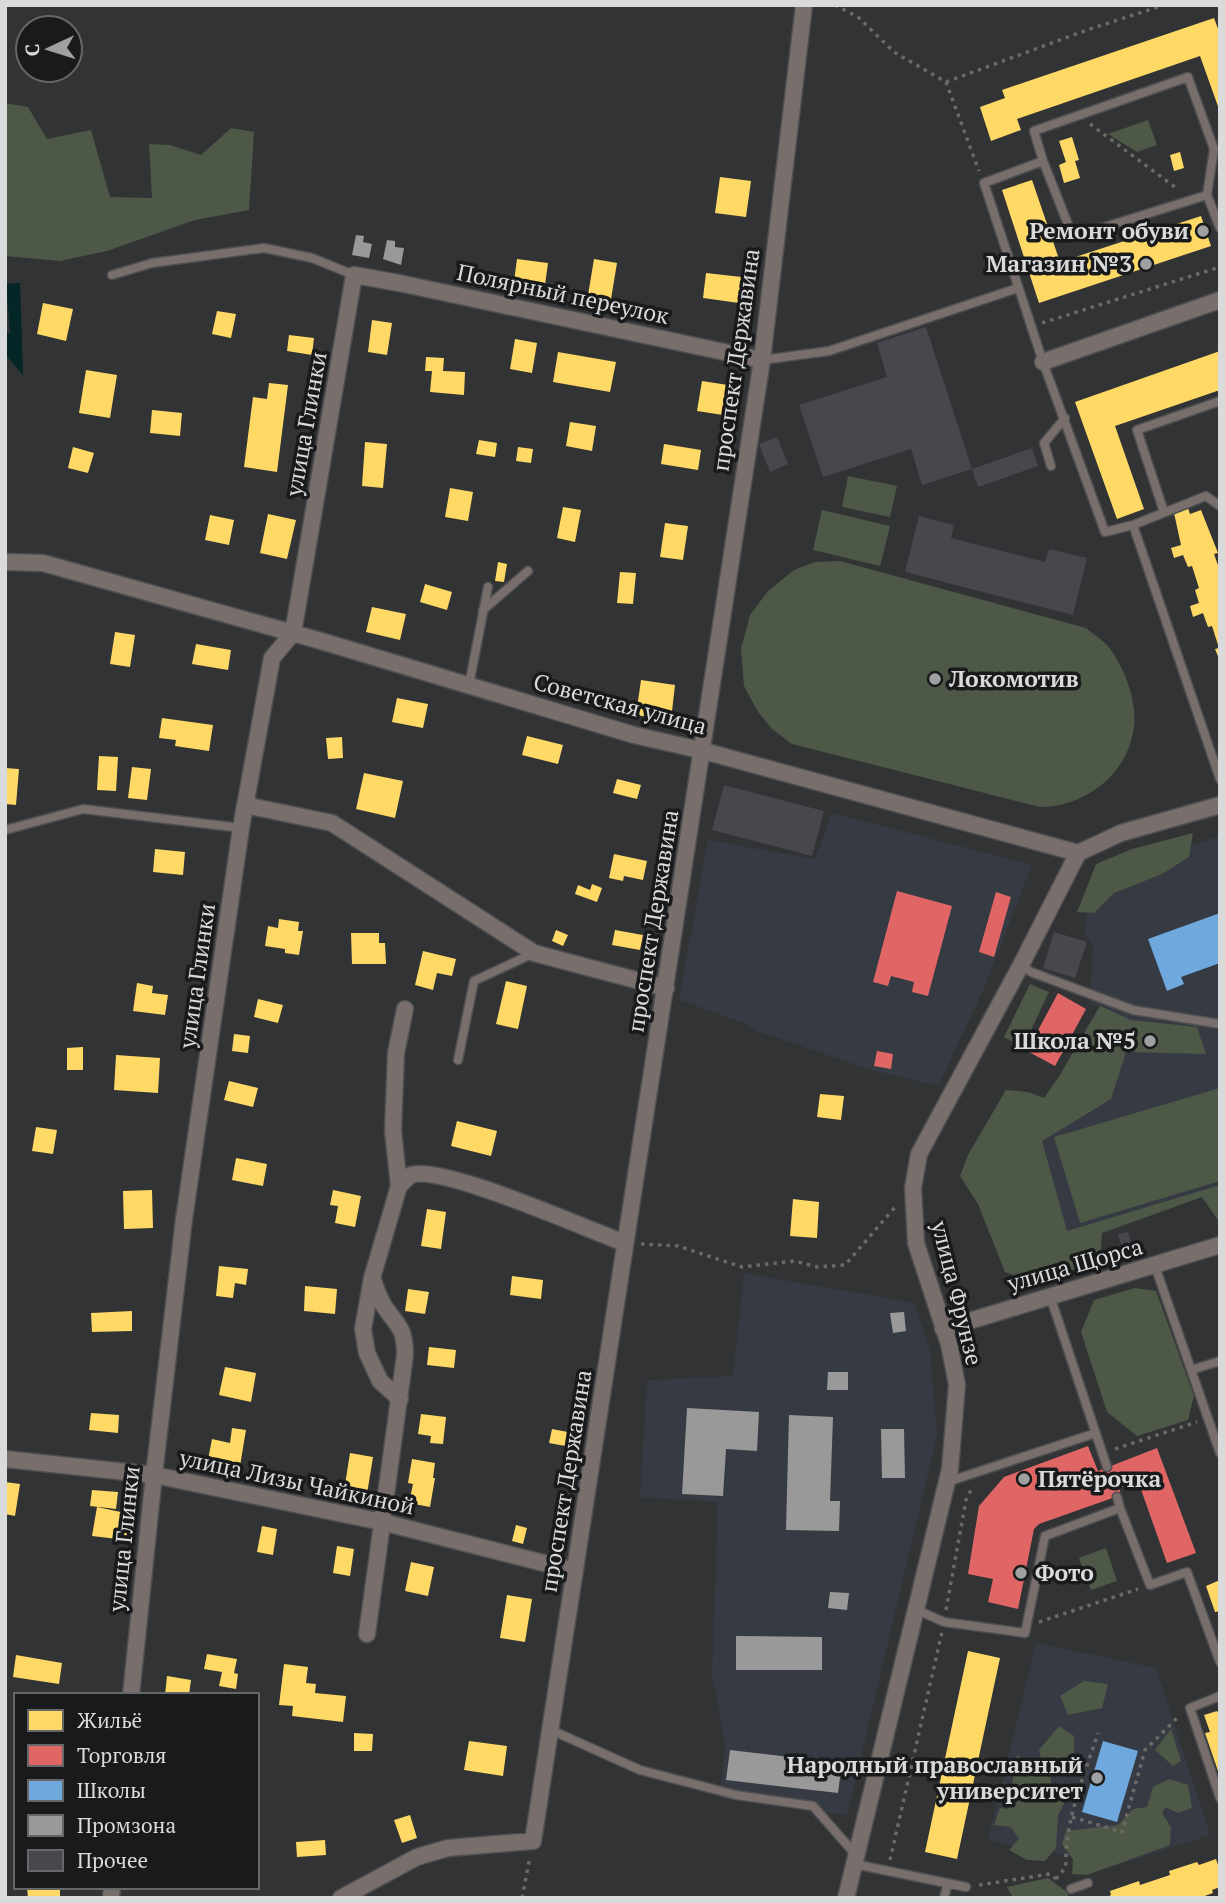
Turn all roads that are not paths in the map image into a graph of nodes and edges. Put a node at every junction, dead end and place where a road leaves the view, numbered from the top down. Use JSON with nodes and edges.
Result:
{"nodes":[{"id":1,"x":804,"y":5,"type":"edge"},
{"id":2,"x":1043,"y":161,"type":"junction"},
{"id":3,"x":1207,"y":195,"type":"junction"},
{"id":4,"x":1220,"y":228,"type":"edge"},
{"id":5,"x":112,"y":275,"type":"dead end"},
{"id":6,"x":354,"y":275,"type":"junction"},
{"id":7,"x":1018,"y":288,"type":"junction"},
{"id":8,"x":1220,"y":300,"type":"edge"},
{"id":9,"x":762,"y":360,"type":"junction"},
{"id":10,"x":1043,"y":362,"type":"junction"},
{"id":11,"x":1220,"y":401,"type":"edge"},
{"id":12,"x":1065,"y":418,"type":"junction"},
{"id":13,"x":1051,"y":466,"type":"dead end"},
{"id":14,"x":1220,"y":506,"type":"edge"},
{"id":15,"x":1164,"y":512,"type":"junction"},
{"id":16,"x":1133,"y":525,"type":"junction"},
{"id":17,"x":5,"y":562,"type":"edge"},
{"id":18,"x":528,"y":571,"type":"dead end"},
{"id":19,"x":488,"y":586,"type":"dead end"},
{"id":20,"x":483,"y":610,"type":"junction"},
{"id":21,"x":293,"y":634,"type":"junction"},
{"id":22,"x":468,"y":685,"type":"junction"},
{"id":23,"x":700,"y":750,"type":"junction"},
{"id":24,"x":1220,"y":779,"type":"edge"},
{"id":25,"x":245,"y":805,"type":"junction"},
{"id":26,"x":1220,"y":805,"type":"edge"},
{"id":27,"x":241,"y":828,"type":"junction"},
{"id":28,"x":5,"y":830,"type":"edge"},
{"id":29,"x":1078,"y":853,"type":"junction"},
{"id":30,"x":534,"y":953,"type":"junction"},
{"id":31,"x":1021,"y":965,"type":"junction"},
{"id":32,"x":666,"y":988,"type":"junction"},
{"id":33,"x":405,"y":1009,"type":"dead end"},
{"id":34,"x":1220,"y":1024,"type":"edge"},
{"id":35,"x":458,"y":1060,"type":"dead end"},
{"id":36,"x":399,"y":1186,"type":"junction"},
{"id":37,"x":625,"y":1243,"type":"junction"},
{"id":38,"x":1220,"y":1245,"type":"edge"},
{"id":39,"x":1155,"y":1266,"type":"junction"},
{"id":40,"x":372,"y":1278,"type":"junction"},
{"id":41,"x":1050,"y":1296,"type":"junction"},
{"id":42,"x":943,"y":1329,"type":"junction"},
{"id":43,"x":1220,"y":1361,"type":"edge"},
{"id":44,"x":1191,"y":1370,"type":"junction"},
{"id":45,"x":400,"y":1399,"type":"junction"},
{"id":46,"x":1096,"y":1433,"type":"junction"},
{"id":47,"x":1220,"y":1453,"type":"edge"},
{"id":48,"x":5,"y":1459,"type":"edge"},
{"id":49,"x":1107,"y":1467,"type":"dead end"},
{"id":50,"x":154,"y":1475,"type":"junction"},
{"id":51,"x":947,"y":1482,"type":"junction"},
{"id":52,"x":1117,"y":1497,"type":"dead end"},
{"id":53,"x":1121,"y":1508,"type":"junction"},
{"id":54,"x":382,"y":1522,"type":"junction"},
{"id":55,"x":575,"y":1571,"type":"junction"},
{"id":56,"x":915,"y":1609,"type":"junction"},
{"id":57,"x":367,"y":1634,"type":"dead end"},
{"id":58,"x":1220,"y":1661,"type":"edge"},
{"id":59,"x":131,"y":1693,"type":"edge"},
{"id":60,"x":1220,"y":1696,"type":"edge"},
{"id":61,"x":551,"y":1730,"type":"junction"},
{"id":62,"x":1220,"y":1798,"type":"edge"},
{"id":63,"x":855,"y":1860,"type":"junction"},
{"id":64,"x":948,"y":1883,"type":"junction"},
{"id":65,"x":1088,"y":1883,"type":"dead end"},
{"id":66,"x":966,"y":1887,"type":"road end"},
{"id":67,"x":1071,"y":1889,"type":"road end"},
{"id":68,"x":341,"y":1898,"type":"edge"},
{"id":69,"x":846,"y":1898,"type":"edge"},
{"id":70,"x":944,"y":1898,"type":"edge"}],
"edges":[{"from":1,"to":9,"type":"street","name":"проспект Державина"},
{"from":2,"to":3,"type":"lane"},
{"from":2,"to":3,"type":"lane"},
{"from":2,"to":7,"type":"lane"},
{"from":3,"to":4,"type":"lane"},
{"from":5,"to":6,"type":"lane"},
{"from":6,"to":9,"type":"street","name":"Полярный переулок"},
{"from":6,"to":21,"type":"street","name":"улица Глинки"},
{"from":7,"to":9,"type":"lane"},
{"from":7,"to":10,"type":"lane"},
{"from":8,"to":10,"type":"street"},
{"from":9,"to":23,"type":"street","name":"проспект Державина"},
{"from":10,"to":12,"type":"lane"},
{"from":11,"to":15,"type":"lane"},
{"from":12,"to":13,"type":"lane"},
{"from":12,"to":16,"type":"lane"},
{"from":14,"to":15,"type":"lane"},
{"from":15,"to":16,"type":"lane"},
{"from":16,"to":24,"type":"lane"},
{"from":17,"to":21,"type":"street","name":"Советская улица"},
{"from":18,"to":20,"type":"lane"},
{"from":19,"to":20,"type":"lane"},
{"from":20,"to":22,"type":"lane"},
{"from":21,"to":22,"type":"street","name":"Советская улица"},
{"from":21,"to":25,"type":"street","name":"улица Глинки"},
{"from":22,"to":23,"type":"street","name":"Советская улица"},
{"from":23,"to":29,"type":"street","name":"Советская улица"},
{"from":23,"to":32,"type":"street","name":"проспект Державина"},
{"from":25,"to":27,"type":"street","name":"улица Глинки"},
{"from":25,"to":30,"type":"street"},
{"from":26,"to":29,"type":"street"},
{"from":27,"to":28,"type":"lane"},
{"from":27,"to":50,"type":"street","name":"улица Глинки"},
{"from":29,"to":31,"type":"street","name":"улица Фрунзе"},
{"from":30,"to":32,"type":"street"},
{"from":30,"to":35,"type":"lane"},
{"from":31,"to":34,"type":"lane"},
{"from":31,"to":42,"type":"street","name":"улица Фрунзе"},
{"from":32,"to":37,"type":"street","name":"проспект Державина"},
{"from":33,"to":36,"type":"street"},
{"from":36,"to":37,"type":"street"},
{"from":36,"to":40,"type":"street"},
{"from":37,"to":55,"type":"street","name":"проспект Державина"},
{"from":38,"to":39,"type":"street","name":"улица Щорса"},
{"from":39,"to":41,"type":"street","name":"улица Щорса"},
{"from":39,"to":44,"type":"lane"},
{"from":40,"to":45,"type":"street"},
{"from":40,"to":45,"type":"street"},
{"from":41,"to":42,"type":"street","name":"улица Щорса"},
{"from":41,"to":46,"type":"lane"},
{"from":42,"to":51,"type":"street","name":"улица Фрунзе"},
{"from":43,"to":44,"type":"lane"},
{"from":44,"to":47,"type":"lane"},
{"from":45,"to":54,"type":"street"},
{"from":46,"to":49,"type":"lane"},
{"from":46,"to":51,"type":"lane"},
{"from":48,"to":50,"type":"street","name":"улица Лизы Чайкиной"},
{"from":50,"to":54,"type":"street","name":"улица Лизы Чайкиной"},
{"from":50,"to":59,"type":"street","name":"улица Глинки"},
{"from":51,"to":56,"type":"street","name":"улица Фрунзе"},
{"from":52,"to":53,"type":"lane"},
{"from":53,"to":56,"type":"lane"},
{"from":53,"to":58,"type":"lane"},
{"from":54,"to":55,"type":"street","name":"улица Лизы Чайкиной"},
{"from":54,"to":57,"type":"street"},
{"from":55,"to":61,"type":"street","name":"проспект Державина"},
{"from":56,"to":63,"type":"street","name":"улица Фрунзе"},
{"from":60,"to":62,"type":"lane"},
{"from":61,"to":63,"type":"lane"},
{"from":61,"to":68,"type":"street","name":"проспект Державина"},
{"from":63,"to":64,"type":"lane"},
{"from":63,"to":69,"type":"street","name":"улица Фрунзе"},
{"from":64,"to":66,"type":"lane"},
{"from":64,"to":70,"type":"lane"},
{"from":65,"to":67,"type":"lane"}]}
